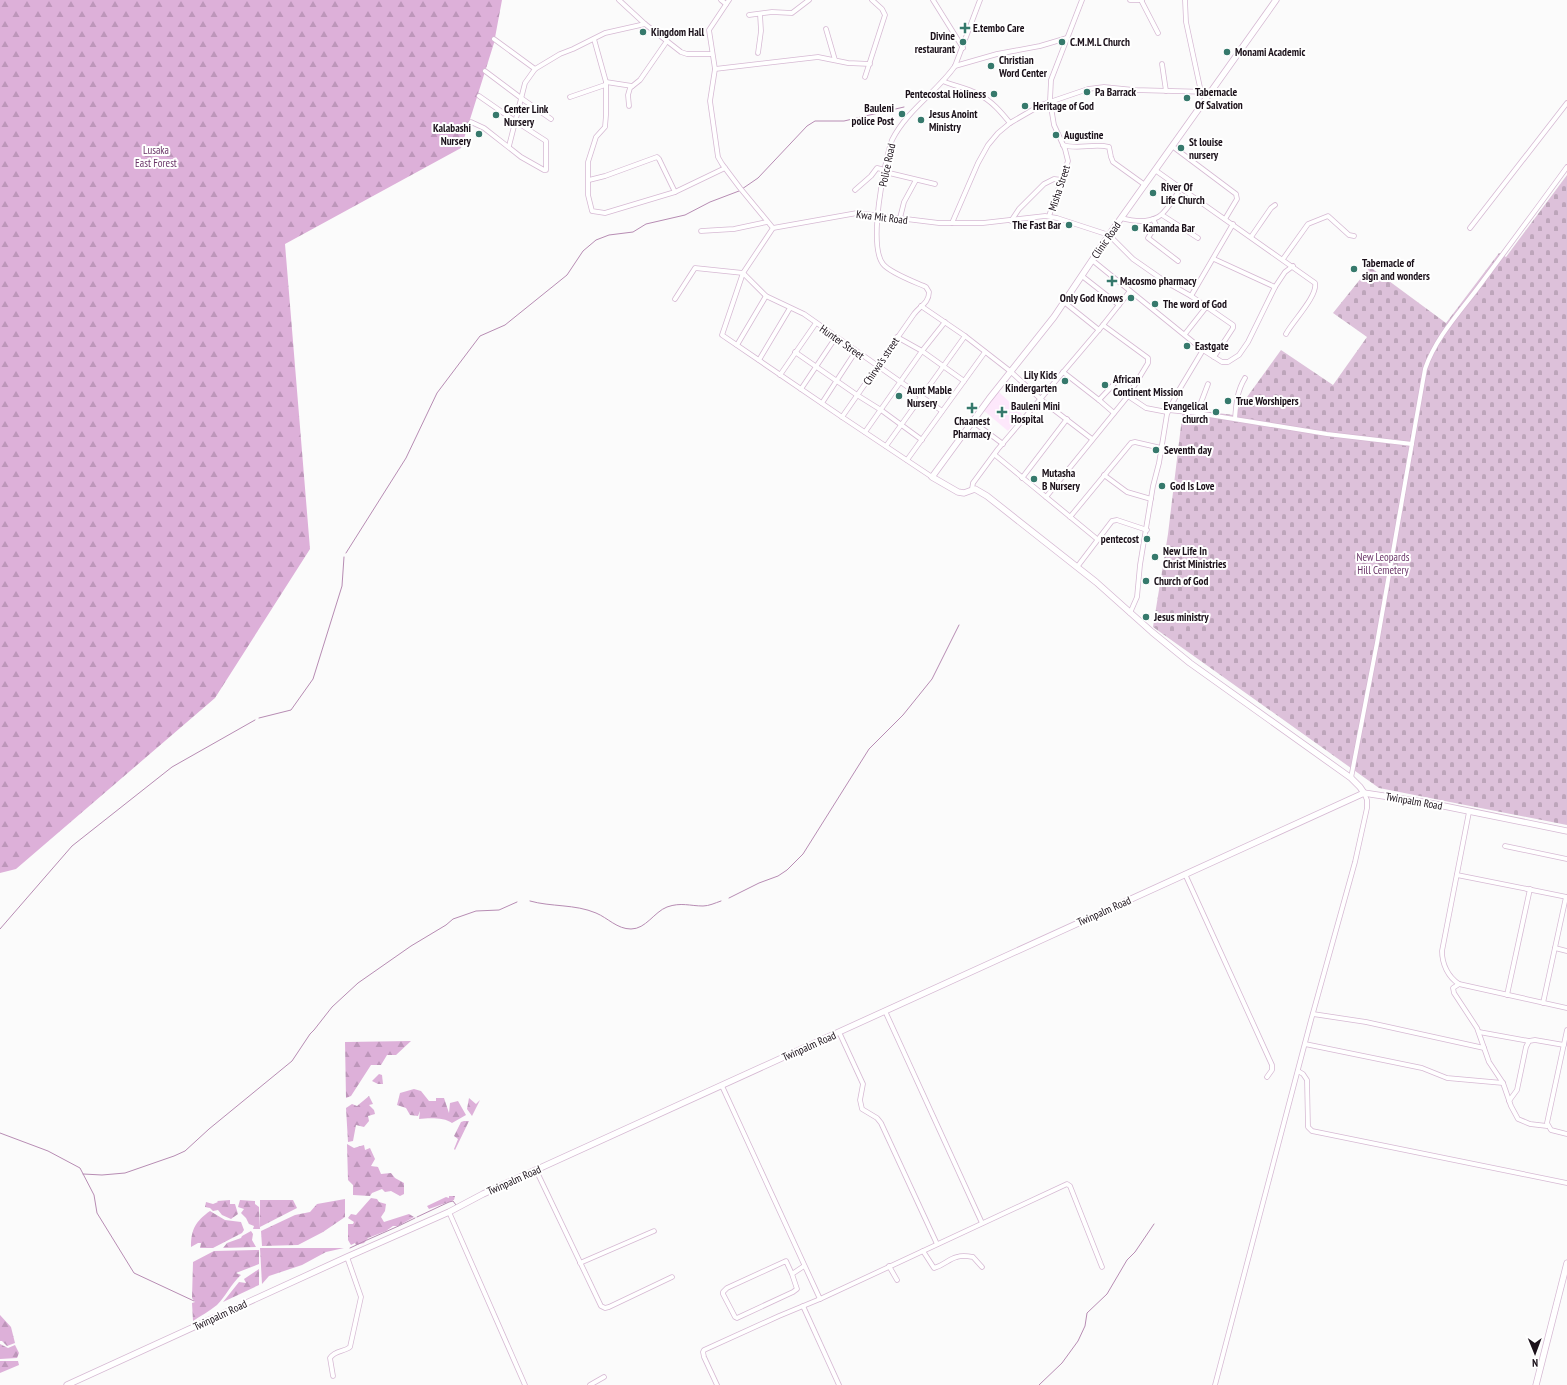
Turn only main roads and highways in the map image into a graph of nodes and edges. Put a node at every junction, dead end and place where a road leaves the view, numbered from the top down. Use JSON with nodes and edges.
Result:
{"nodes":[{"id":1,"x":1276,"y":0,"type":"edge"},
{"id":2,"x":1364,"y":793,"type":"junction"},
{"id":3,"x":1567,"y":831,"type":"edge"},
{"id":4,"x":1567,"y":1263,"type":"edge"},
{"id":5,"x":67,"y":1385,"type":"edge"},
{"id":6,"x":1536,"y":1385,"type":"edge"}],
"edges":[{"from":1,"to":2,"type":"main road","name":"Clinic Road"},
{"from":2,"to":3,"type":"main road","name":"Twinpalm Road"},
{"from":2,"to":5,"type":"main road","name":"Twinpalm Road"},
{"from":4,"to":6,"type":"main road"}]}
